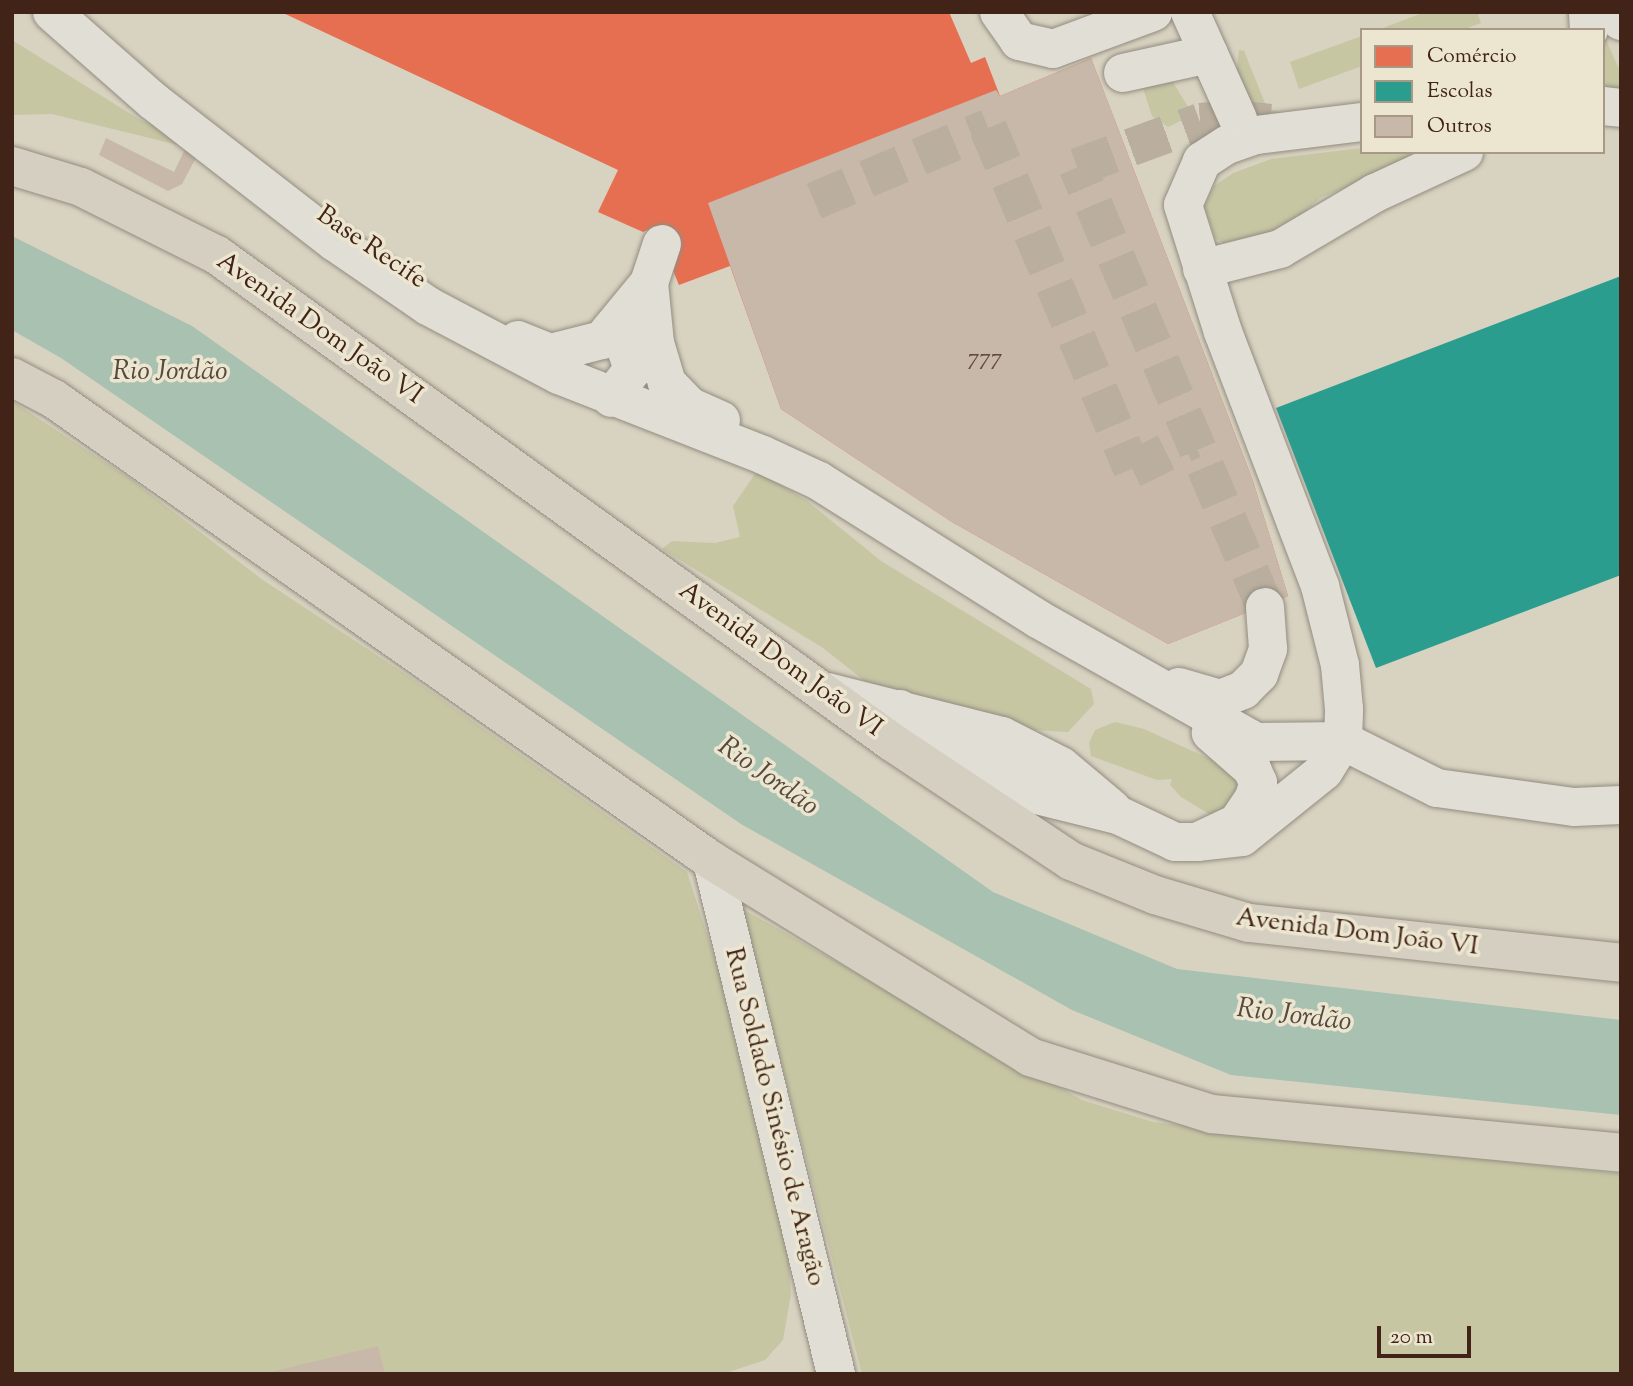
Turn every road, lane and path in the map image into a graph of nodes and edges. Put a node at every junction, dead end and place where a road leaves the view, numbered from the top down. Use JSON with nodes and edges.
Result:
{"nodes":[{"id":1,"x":999,"y":12,"type":"edge"},
{"id":2,"x":1153,"y":12,"type":"edge"},
{"id":3,"x":1190,"y":12,"type":"edge"},
{"id":4,"x":1617,"y":12,"type":"edge"},
{"id":5,"x":1621,"y":21,"type":"edge"},
{"id":6,"x":77,"y":22,"type":"edge"},
{"id":7,"x":1209,"y":54,"type":"junction"},
{"id":8,"x":1123,"y":73,"type":"dead end"},
{"id":9,"x":1238,"y":119,"type":"dead end"},
{"id":10,"x":1360,"y":122,"type":"edge"},
{"id":11,"x":1460,"y":154,"type":"edge"},
{"id":12,"x":12,"y":166,"type":"edge"},
{"id":13,"x":662,"y":244,"type":"dead end"},
{"id":14,"x":1202,"y":269,"type":"junction"},
{"id":15,"x":649,"y":283,"type":"junction"},
{"id":16,"x":611,"y":329,"type":"junction"},
{"id":17,"x":12,"y":377,"type":"edge"},
{"id":18,"x":611,"y":398,"type":"junction"},
{"id":19,"x":819,"y":481,"type":"junction"},
{"id":20,"x":1265,"y":607,"type":"tunnel mouth"},
{"id":21,"x":1038,"y":619,"type":"junction"},
{"id":22,"x":1340,"y":665,"type":"junction"},
{"id":23,"x":1132,"y":668,"type":"junction"},
{"id":24,"x":827,"y":692,"type":"junction"},
{"id":25,"x":1298,"y":740,"type":"junction"},
{"id":26,"x":1343,"y":741,"type":"junction"},
{"id":27,"x":1621,"y":805,"type":"edge"},
{"id":28,"x":1197,"y":842,"type":"junction"},
{"id":29,"x":712,"y":861,"type":"junction"},
{"id":30,"x":1621,"y":963,"type":"edge"},
{"id":31,"x":1621,"y":1153,"type":"edge"},
{"id":32,"x":836,"y":1374,"type":"edge"}],
"edges":[{"from":1,"to":2,"type":"street"},
{"from":3,"to":7,"type":"street"},
{"from":4,"to":5,"type":"street"},
{"from":6,"to":16,"type":"street","name":"Base Recife"},
{"from":6,"to":18,"type":"street"},
{"from":7,"to":8,"type":"street"},
{"from":7,"to":9,"type":"street"},
{"from":10,"to":14,"type":"street"},
{"from":11,"to":14,"type":"street"},
{"from":12,"to":24,"type":"main road","name":"Avenida Dom João VI"},
{"from":13,"to":15,"type":"street","name":"Base Recife"},
{"from":14,"to":22,"type":"street"},
{"from":15,"to":16,"type":"street","name":"Base Recife"},
{"from":15,"to":19,"type":"street","name":"Base Recife"},
{"from":16,"to":18,"type":"street"},
{"from":17,"to":29,"type":"main road"},
{"from":18,"to":19,"type":"street"},
{"from":19,"to":21,"type":"street"},
{"from":20,"to":23,"type":"street"},
{"from":21,"to":23,"type":"street"},
{"from":21,"to":28,"type":"street"},
{"from":22,"to":25,"type":"street"},
{"from":22,"to":26,"type":"street"},
{"from":23,"to":25,"type":"street"},
{"from":24,"to":28,"type":"street"},
{"from":24,"to":30,"type":"main road","name":"Avenida Dom João VI"},
{"from":25,"to":26,"type":"street"},
{"from":26,"to":27,"type":"street"},
{"from":26,"to":28,"type":"street"},
{"from":29,"to":31,"type":"main road"},
{"from":29,"to":32,"type":"street","name":"Rua Soldado Sinésio de Aragão"}]}
